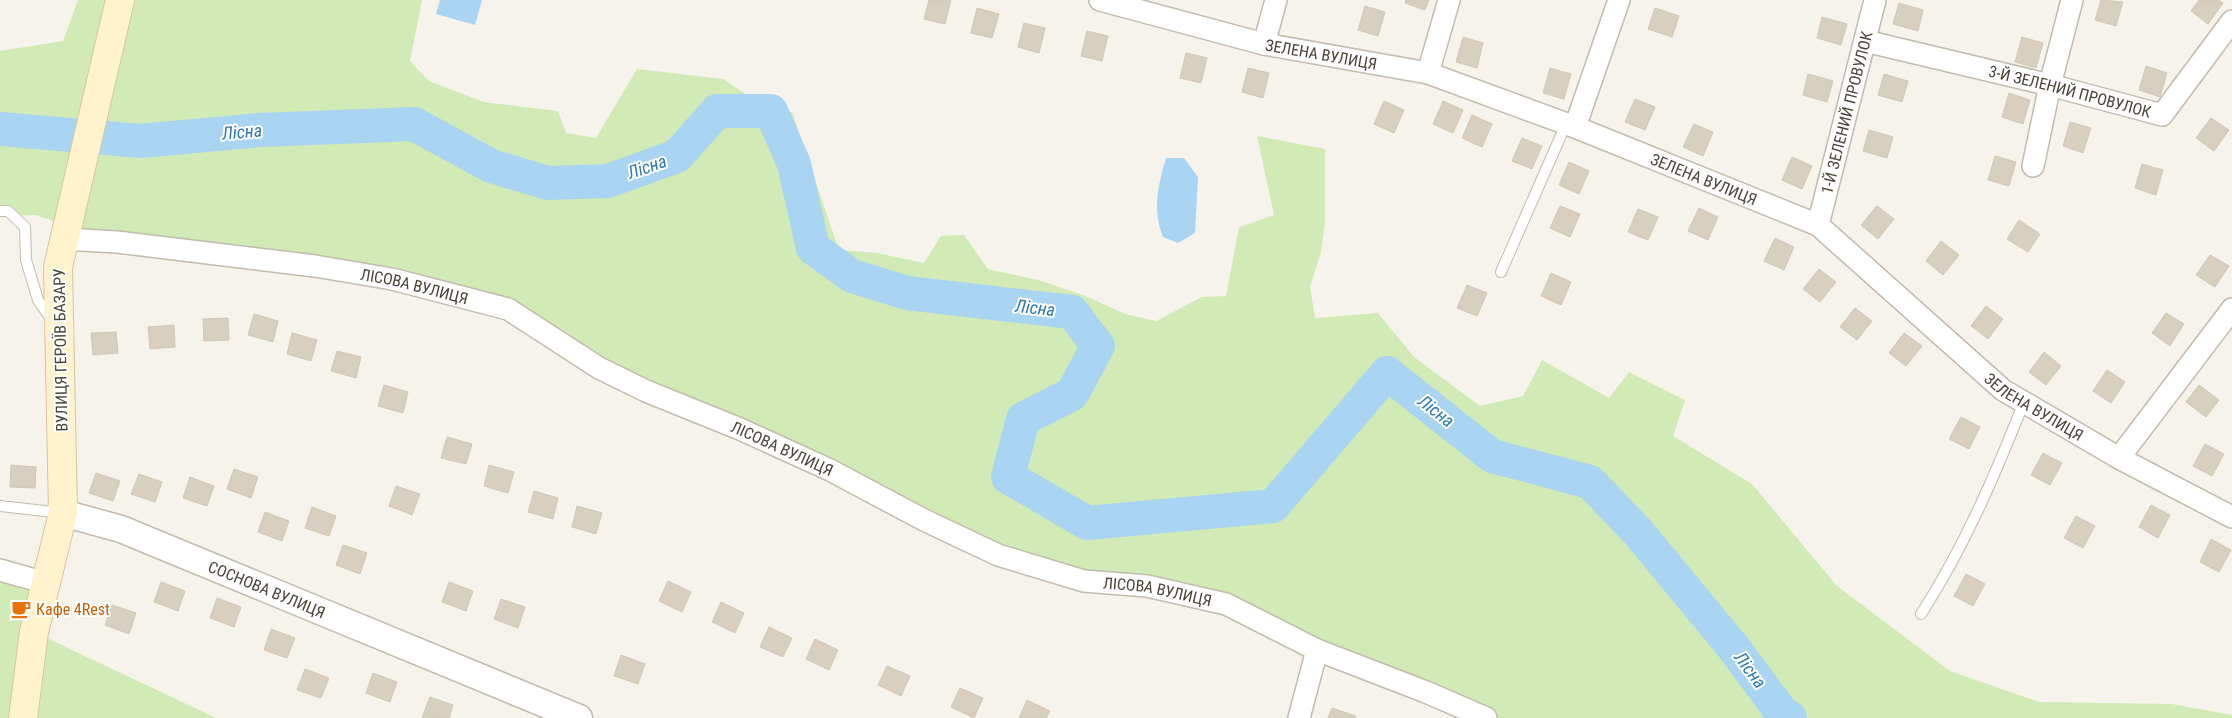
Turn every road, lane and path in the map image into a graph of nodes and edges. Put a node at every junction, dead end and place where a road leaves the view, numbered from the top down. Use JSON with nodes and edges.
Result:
{"nodes":[{"id":1,"x":120,"y":0,"type":"edge"},
{"id":2,"x":1100,"y":0,"type":"edge"},
{"id":3,"x":1276,"y":0,"type":"edge"},
{"id":4,"x":1449,"y":0,"type":"edge"},
{"id":5,"x":1620,"y":0,"type":"edge"},
{"id":6,"x":1875,"y":0,"type":"edge"},
{"id":7,"x":2072,"y":0,"type":"edge"},
{"id":8,"x":2232,"y":22,"type":"edge"},
{"id":9,"x":1865,"y":41,"type":"junction"},
{"id":10,"x":1264,"y":44,"type":"junction"},
{"id":11,"x":1428,"y":73,"type":"junction"},
{"id":12,"x":2050,"y":85,"type":"junction"},
{"id":13,"x":1570,"y":126,"type":"junction"},
{"id":14,"x":2033,"y":166,"type":"dead end"},
{"id":15,"x":0,"y":211,"type":"edge"},
{"id":16,"x":1818,"y":225,"type":"junction"},
{"id":17,"x":64,"y":238,"type":"junction"},
{"id":18,"x":1502,"y":272,"type":"dead end"},
{"id":19,"x":2229,"y":320,"type":"edge"},
{"id":20,"x":59,"y":331,"type":"junction"},
{"id":21,"x":2024,"y":402,"type":"junction"},
{"id":22,"x":2119,"y":458,"type":"junction"},
{"id":23,"x":0,"y":506,"type":"edge"},
{"id":24,"x":63,"y":513,"type":"junction"},
{"id":25,"x":2232,"y":517,"type":"edge"},
{"id":26,"x":0,"y":570,"type":"edge"},
{"id":27,"x":46,"y":583,"type":"junction"},
{"id":28,"x":1921,"y":614,"type":"dead end"},
{"id":29,"x":1317,"y":650,"type":"junction"},
{"id":30,"x":23,"y":718,"type":"edge"},
{"id":31,"x":578,"y":718,"type":"edge"},
{"id":32,"x":1299,"y":718,"type":"edge"},
{"id":33,"x":1486,"y":718,"type":"edge"}],
"edges":[{"from":1,"to":17,"type":"main road","name":"ВУЛИЦЯ ГЕРОЇВ БАЗАРУ"},
{"from":2,"to":10,"type":"street","name":"ЗЕЛЕНА ВУЛИЦЯ"},
{"from":3,"to":10,"type":"street"},
{"from":4,"to":11,"type":"street"},
{"from":5,"to":13,"type":"street"},
{"from":6,"to":9,"type":"street","name":"1-Й ЗЕЛЕНИЙ ПРОВУЛОК"},
{"from":7,"to":12,"type":"street"},
{"from":8,"to":12,"type":"street","name":"3-Й ЗЕЛЕНИЙ ПРОВУЛОК"},
{"from":9,"to":12,"type":"street","name":"3-Й ЗЕЛЕНИЙ ПРОВУЛОК"},
{"from":9,"to":16,"type":"street","name":"1-Й ЗЕЛЕНИЙ ПРОВУЛОК"},
{"from":10,"to":11,"type":"street","name":"ЗЕЛЕНА ВУЛИЦЯ"},
{"from":11,"to":13,"type":"street","name":"ЗЕЛЕНА ВУЛИЦЯ"},
{"from":12,"to":14,"type":"street"},
{"from":13,"to":16,"type":"street","name":"ЗЕЛЕНА ВУЛИЦЯ"},
{"from":13,"to":18,"type":"lane"},
{"from":15,"to":20,"type":"lane"},
{"from":16,"to":21,"type":"street","name":"ЗЕЛЕНА ВУЛИЦЯ"},
{"from":17,"to":20,"type":"main road","name":"ВУЛИЦЯ ГЕРОЇВ БАЗАРУ"},
{"from":17,"to":29,"type":"street","name":"ЛІСОВА ВУЛИЦЯ"},
{"from":19,"to":22,"type":"street"},
{"from":20,"to":24,"type":"main road","name":"ВУЛИЦЯ ГЕРОЇВ БАЗАРУ"},
{"from":21,"to":22,"type":"street","name":"ЗЕЛЕНА ВУЛИЦЯ"},
{"from":21,"to":28,"type":"lane"},
{"from":22,"to":25,"type":"street","name":"ЗЕЛЕНА ВУЛИЦЯ"},
{"from":23,"to":24,"type":"lane"},
{"from":24,"to":27,"type":"main road"},
{"from":24,"to":31,"type":"street","name":"СОСНОВА ВУЛИЦЯ"},
{"from":26,"to":27,"type":"street"},
{"from":27,"to":30,"type":"main road"},
{"from":29,"to":32,"type":"street"},
{"from":29,"to":33,"type":"street","name":"ЛІСОВА ВУЛИЦЯ"}]}
